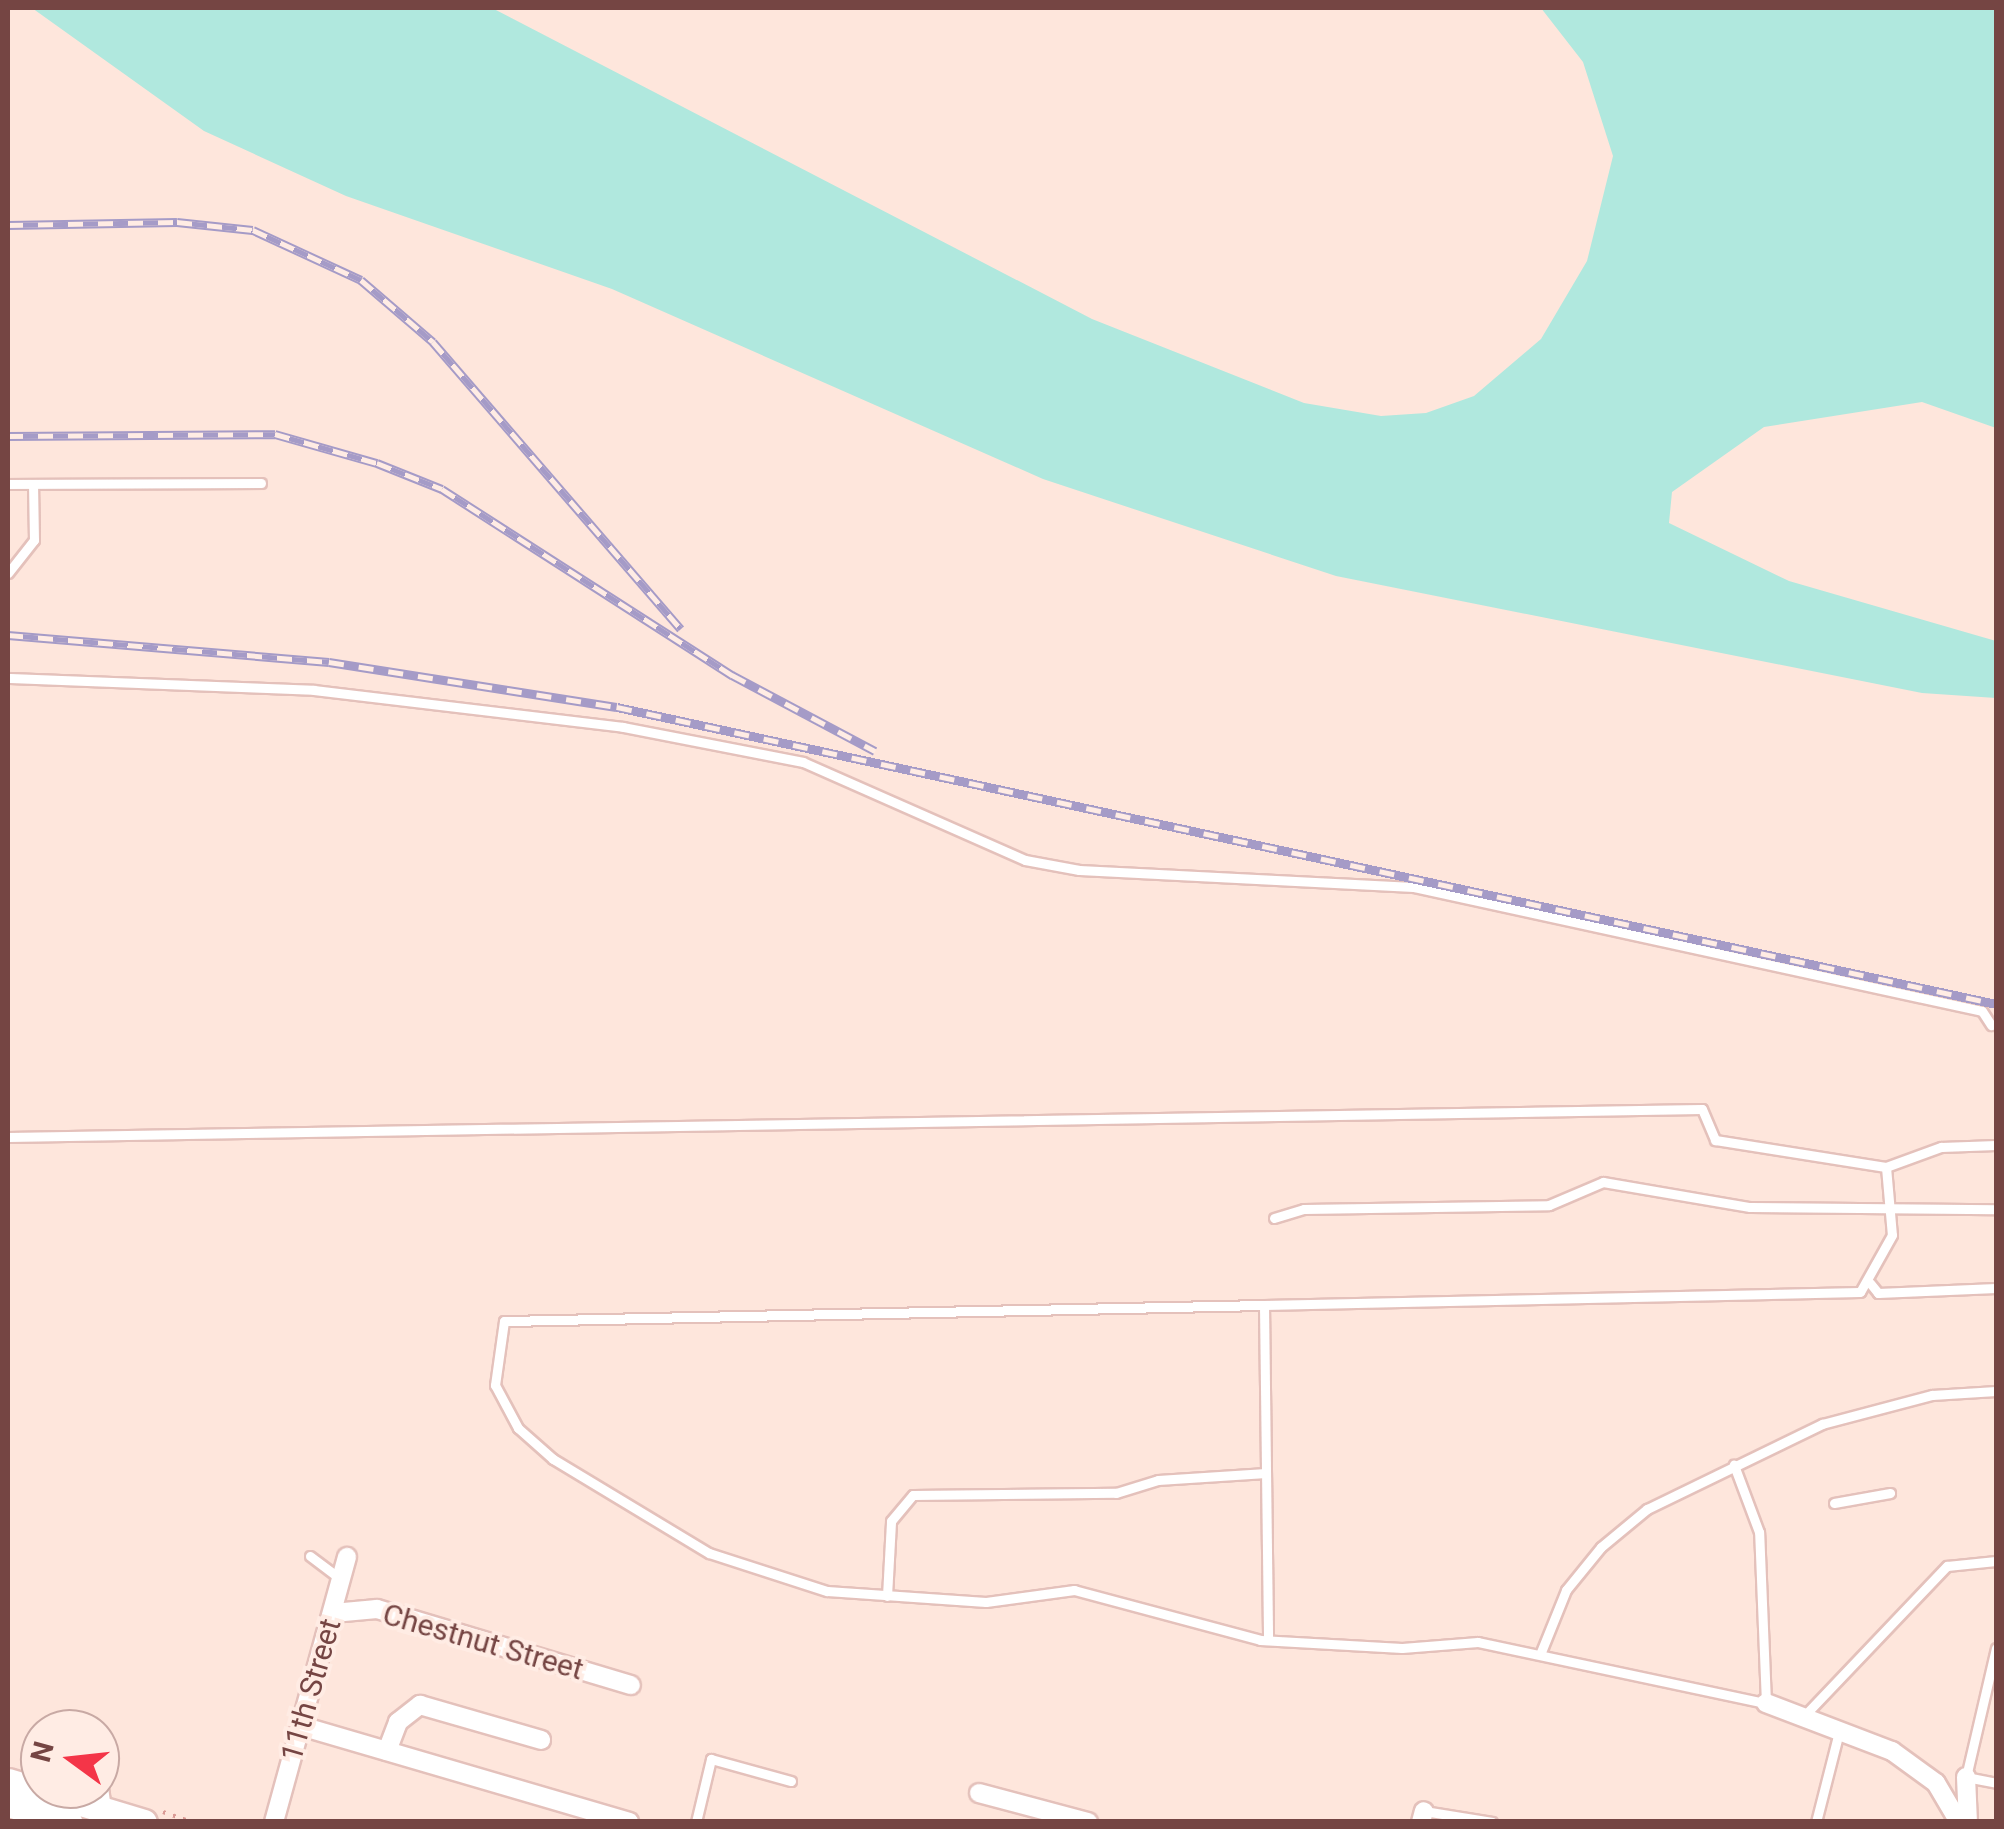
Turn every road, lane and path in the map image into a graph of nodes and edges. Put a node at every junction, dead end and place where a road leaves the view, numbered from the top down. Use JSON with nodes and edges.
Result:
{"nodes":[{"id":1,"x":261,"y":483,"type":"dead end"},
{"id":2,"x":8,"y":484,"type":"edge"},
{"id":3,"x":32,"y":484,"type":"junction"},
{"id":4,"x":8,"y":573,"type":"edge"},
{"id":5,"x":8,"y":678,"type":"edge"},
{"id":6,"x":1991,"y":1025,"type":"dead end"},
{"id":7,"x":8,"y":1137,"type":"edge"},
{"id":8,"x":1996,"y":1146,"type":"edge"},
{"id":9,"x":1886,"y":1167,"type":"junction"},
{"id":10,"x":1895,"y":1206,"type":"junction"},
{"id":11,"x":1996,"y":1209,"type":"edge"},
{"id":12,"x":1274,"y":1218,"type":"dead end"},
{"id":13,"x":1870,"y":1283,"type":"junction"},
{"id":14,"x":1996,"y":1288,"type":"edge"},
{"id":15,"x":1264,"y":1305,"type":"junction"},
{"id":16,"x":1996,"y":1390,"type":"edge"},
{"id":17,"x":1734,"y":1465,"type":"junction"},
{"id":18,"x":1266,"y":1473,"type":"junction"},
{"id":19,"x":1890,"y":1494,"type":"dead end"},
{"id":20,"x":1834,"y":1502,"type":"dead end"},
{"id":21,"x":310,"y":1556,"type":"dead end"},
{"id":22,"x":347,"y":1558,"type":"dead end"},
{"id":23,"x":1996,"y":1561,"type":"edge"},
{"id":24,"x":342,"y":1579,"type":"junction"},
{"id":25,"x":887,"y":1596,"type":"junction"},
{"id":26,"x":333,"y":1613,"type":"junction"},
{"id":27,"x":1268,"y":1640,"type":"junction"},
{"id":28,"x":1996,"y":1648,"type":"edge"},
{"id":29,"x":1541,"y":1652,"type":"junction"},
{"id":30,"x":631,"y":1685,"type":"dead end"},
{"id":31,"x":1766,"y":1703,"type":"junction"},
{"id":32,"x":1803,"y":1717,"type":"junction"},
{"id":33,"x":301,"y":1726,"type":"junction"},
{"id":34,"x":1840,"y":1731,"type":"junction"},
{"id":35,"x":541,"y":1740,"type":"dead end"},
{"id":36,"x":387,"y":1751,"type":"junction"},
{"id":37,"x":1966,"y":1776,"type":"junction"},
{"id":38,"x":8,"y":1781,"type":"edge"},
{"id":39,"x":791,"y":1781,"type":"dead end"},
{"id":40,"x":1996,"y":1783,"type":"edge"},
{"id":41,"x":979,"y":1793,"type":"dead end"},
{"id":42,"x":8,"y":1804,"type":"edge"},
{"id":43,"x":106,"y":1810,"type":"joint"},
{"id":44,"x":1423,"y":1816,"type":"edge"},
{"id":45,"x":70,"y":1822,"type":"edge"},
{"id":46,"x":144,"y":1822,"type":"edge"},
{"id":47,"x":274,"y":1822,"type":"edge"},
{"id":48,"x":629,"y":1822,"type":"edge"},
{"id":49,"x":696,"y":1822,"type":"edge"},
{"id":50,"x":1088,"y":1822,"type":"edge"},
{"id":51,"x":1492,"y":1822,"type":"edge"},
{"id":52,"x":1816,"y":1822,"type":"edge"},
{"id":53,"x":1958,"y":1822,"type":"edge"},
{"id":54,"x":1968,"y":1822,"type":"edge"}],
"edges":[{"from":1,"to":3,"type":"lane"},
{"from":2,"to":3,"type":"lane"},
{"from":3,"to":4,"type":"lane"},
{"from":5,"to":6,"type":"lane"},
{"from":7,"to":9,"type":"lane"},
{"from":8,"to":9,"type":"lane"},
{"from":9,"to":10,"type":"lane"},
{"from":10,"to":11,"type":"lane"},
{"from":10,"to":12,"type":"lane"},
{"from":10,"to":13,"type":"lane"},
{"from":13,"to":14,"type":"lane"},
{"from":13,"to":15,"type":"lane"},
{"from":15,"to":18,"type":"lane"},
{"from":15,"to":25,"type":"lane"},
{"from":16,"to":17,"type":"lane"},
{"from":17,"to":29,"type":"lane"},
{"from":17,"to":31,"type":"lane"},
{"from":18,"to":25,"type":"lane"},
{"from":18,"to":27,"type":"lane"},
{"from":19,"to":20,"type":"lane"},
{"from":21,"to":24,"type":"lane"},
{"from":22,"to":24,"type":"street","name":"11th Street"},
{"from":23,"to":32,"type":"lane"},
{"from":24,"to":26,"type":"street","name":"11th Street"},
{"from":25,"to":27,"type":"lane"},
{"from":26,"to":30,"type":"street","name":"Chestnut Street"},
{"from":26,"to":33,"type":"street","name":"11th Street"},
{"from":27,"to":29,"type":"lane"},
{"from":28,"to":37,"type":"lane"},
{"from":29,"to":31,"type":"lane"},
{"from":31,"to":32,"type":"street"},
{"from":32,"to":34,"type":"street"},
{"from":33,"to":36,"type":"street"},
{"from":33,"to":47,"type":"street","name":"11th Street"},
{"from":34,"to":52,"type":"lane"},
{"from":34,"to":53,"type":"street"},
{"from":35,"to":36,"type":"street"},
{"from":36,"to":48,"type":"street"},
{"from":37,"to":40,"type":"lane"},
{"from":37,"to":54,"type":"street"},
{"from":38,"to":43,"type":"main road"},
{"from":39,"to":49,"type":"lane"},
{"from":41,"to":50,"type":"street"},
{"from":42,"to":45,"type":"main road"},
{"from":43,"to":46,"type":"main road"},
{"from":44,"to":51,"type":"lane"}]}
